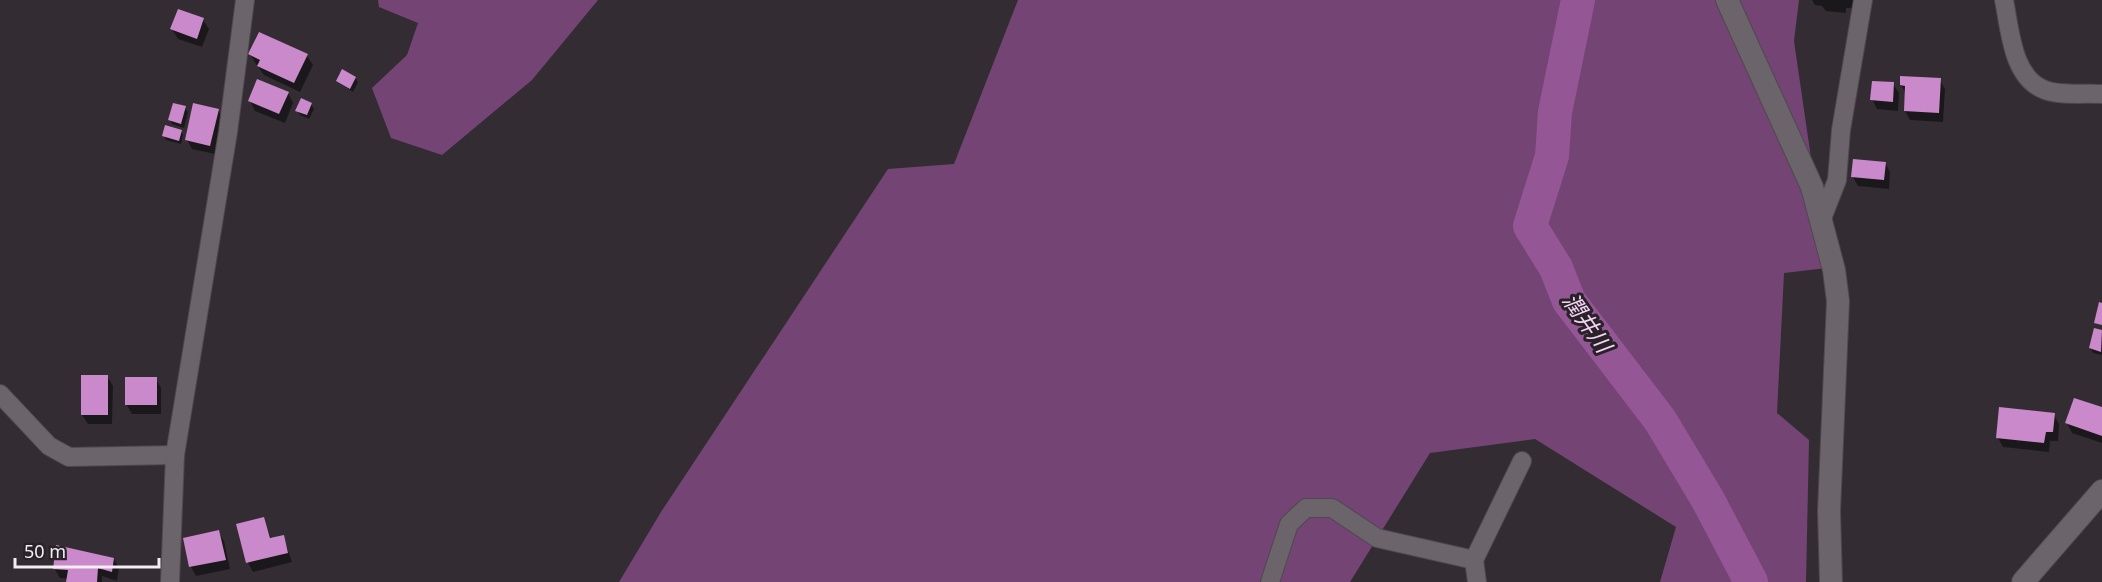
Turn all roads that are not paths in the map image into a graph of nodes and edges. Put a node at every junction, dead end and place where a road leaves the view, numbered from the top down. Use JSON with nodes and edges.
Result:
{"nodes":[{"id":1,"x":245,"y":0,"type":"edge"},
{"id":2,"x":1727,"y":0,"type":"edge"},
{"id":3,"x":1863,"y":0,"type":"edge"},
{"id":4,"x":2004,"y":0,"type":"edge"},
{"id":5,"x":2102,"y":94,"type":"edge"},
{"id":6,"x":1821,"y":221,"type":"junction"},
{"id":7,"x":0,"y":394,"type":"edge"},
{"id":8,"x":175,"y":455,"type":"junction"},
{"id":9,"x":1522,"y":461,"type":"dead end"},
{"id":10,"x":2102,"y":491,"type":"edge"},
{"id":11,"x":1474,"y":560,"type":"junction"},
{"id":12,"x":170,"y":582,"type":"edge"},
{"id":13,"x":1270,"y":582,"type":"edge"},
{"id":14,"x":1477,"y":582,"type":"edge"},
{"id":15,"x":1831,"y":582,"type":"edge"},
{"id":16,"x":2023,"y":582,"type":"edge"}],
"edges":[{"from":1,"to":8,"type":"street"},
{"from":2,"to":6,"type":"street"},
{"from":3,"to":6,"type":"street"},
{"from":4,"to":5,"type":"street"},
{"from":6,"to":15,"type":"street"},
{"from":7,"to":8,"type":"street"},
{"from":8,"to":12,"type":"street"},
{"from":9,"to":11,"type":"street"},
{"from":10,"to":16,"type":"street"},
{"from":11,"to":13,"type":"street"},
{"from":11,"to":14,"type":"street"}]}
